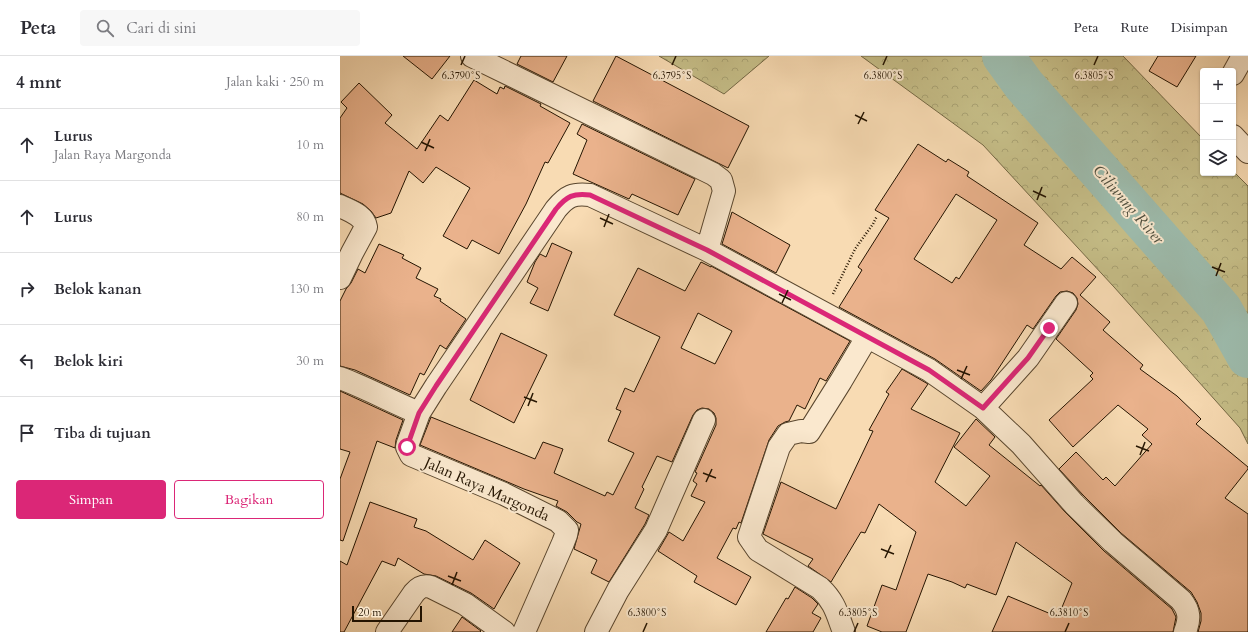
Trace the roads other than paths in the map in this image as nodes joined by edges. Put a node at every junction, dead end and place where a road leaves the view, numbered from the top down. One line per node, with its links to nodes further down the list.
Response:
1 (472, 56): 7 (street)
2 (1243, 56): 3 (street)
3 (1236, 69)
4 (1236, 139): 5 (street)
5 (1248, 152)
6 (340, 206): 8 (street)
7 (707, 250): 10 (street); 13 (street)
8 (340, 278)
9 (1066, 303): 12 (street)
10 (867, 337): 12 (street); 19 (street)
11 (340, 378): 13 (street)
12 (983, 408): 20 (street)
13 (419, 413): 17 (street, Jalan Raya Margonda)
14 (704, 420): 18 (street)
15 (387, 632): 16 (street)
16 (504, 632)
17 (524, 632)
18 (596, 632)
19 (844, 632)
20 (1185, 632)

